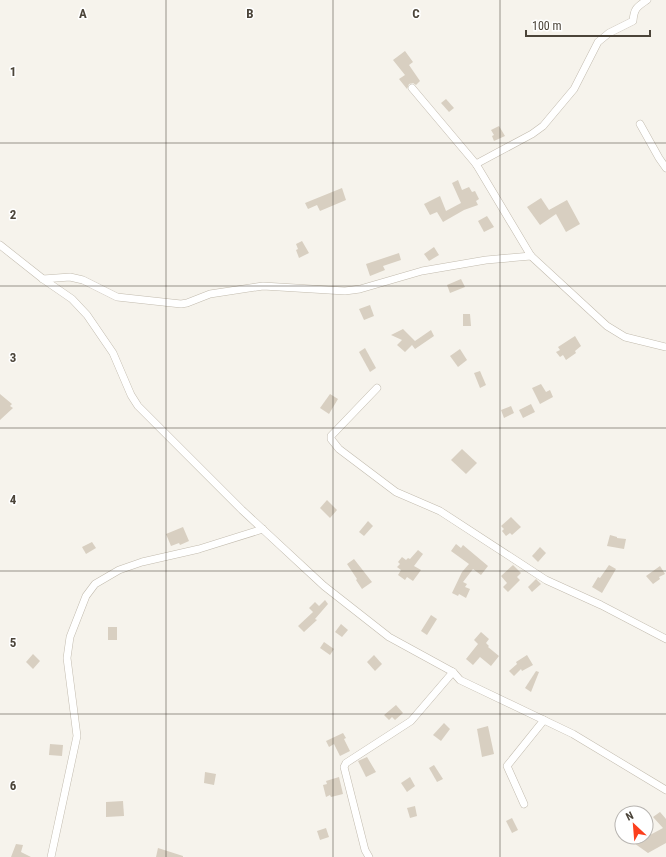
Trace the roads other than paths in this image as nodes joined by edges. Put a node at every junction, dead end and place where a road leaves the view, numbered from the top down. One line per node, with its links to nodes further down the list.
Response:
1 (647, 0): 4 (street)
2 (412, 88): 4 (street)
3 (640, 124): 5 (street)
4 (476, 164): 7 (street)
5 (666, 168)
6 (0, 245): 8 (street)
7 (531, 256): 8 (street); 9 (street)
8 (43, 279): 11 (street)
9 (666, 347)
10 (377, 388): 12 (street)
11 (263, 529): 13 (street); 17 (street)
12 (666, 639)
13 (453, 672): 14 (street); 18 (street)
14 (544, 720): 15 (street); 16 (street)
15 (666, 790)
16 (524, 804)
17 (51, 857)
18 (369, 857)

